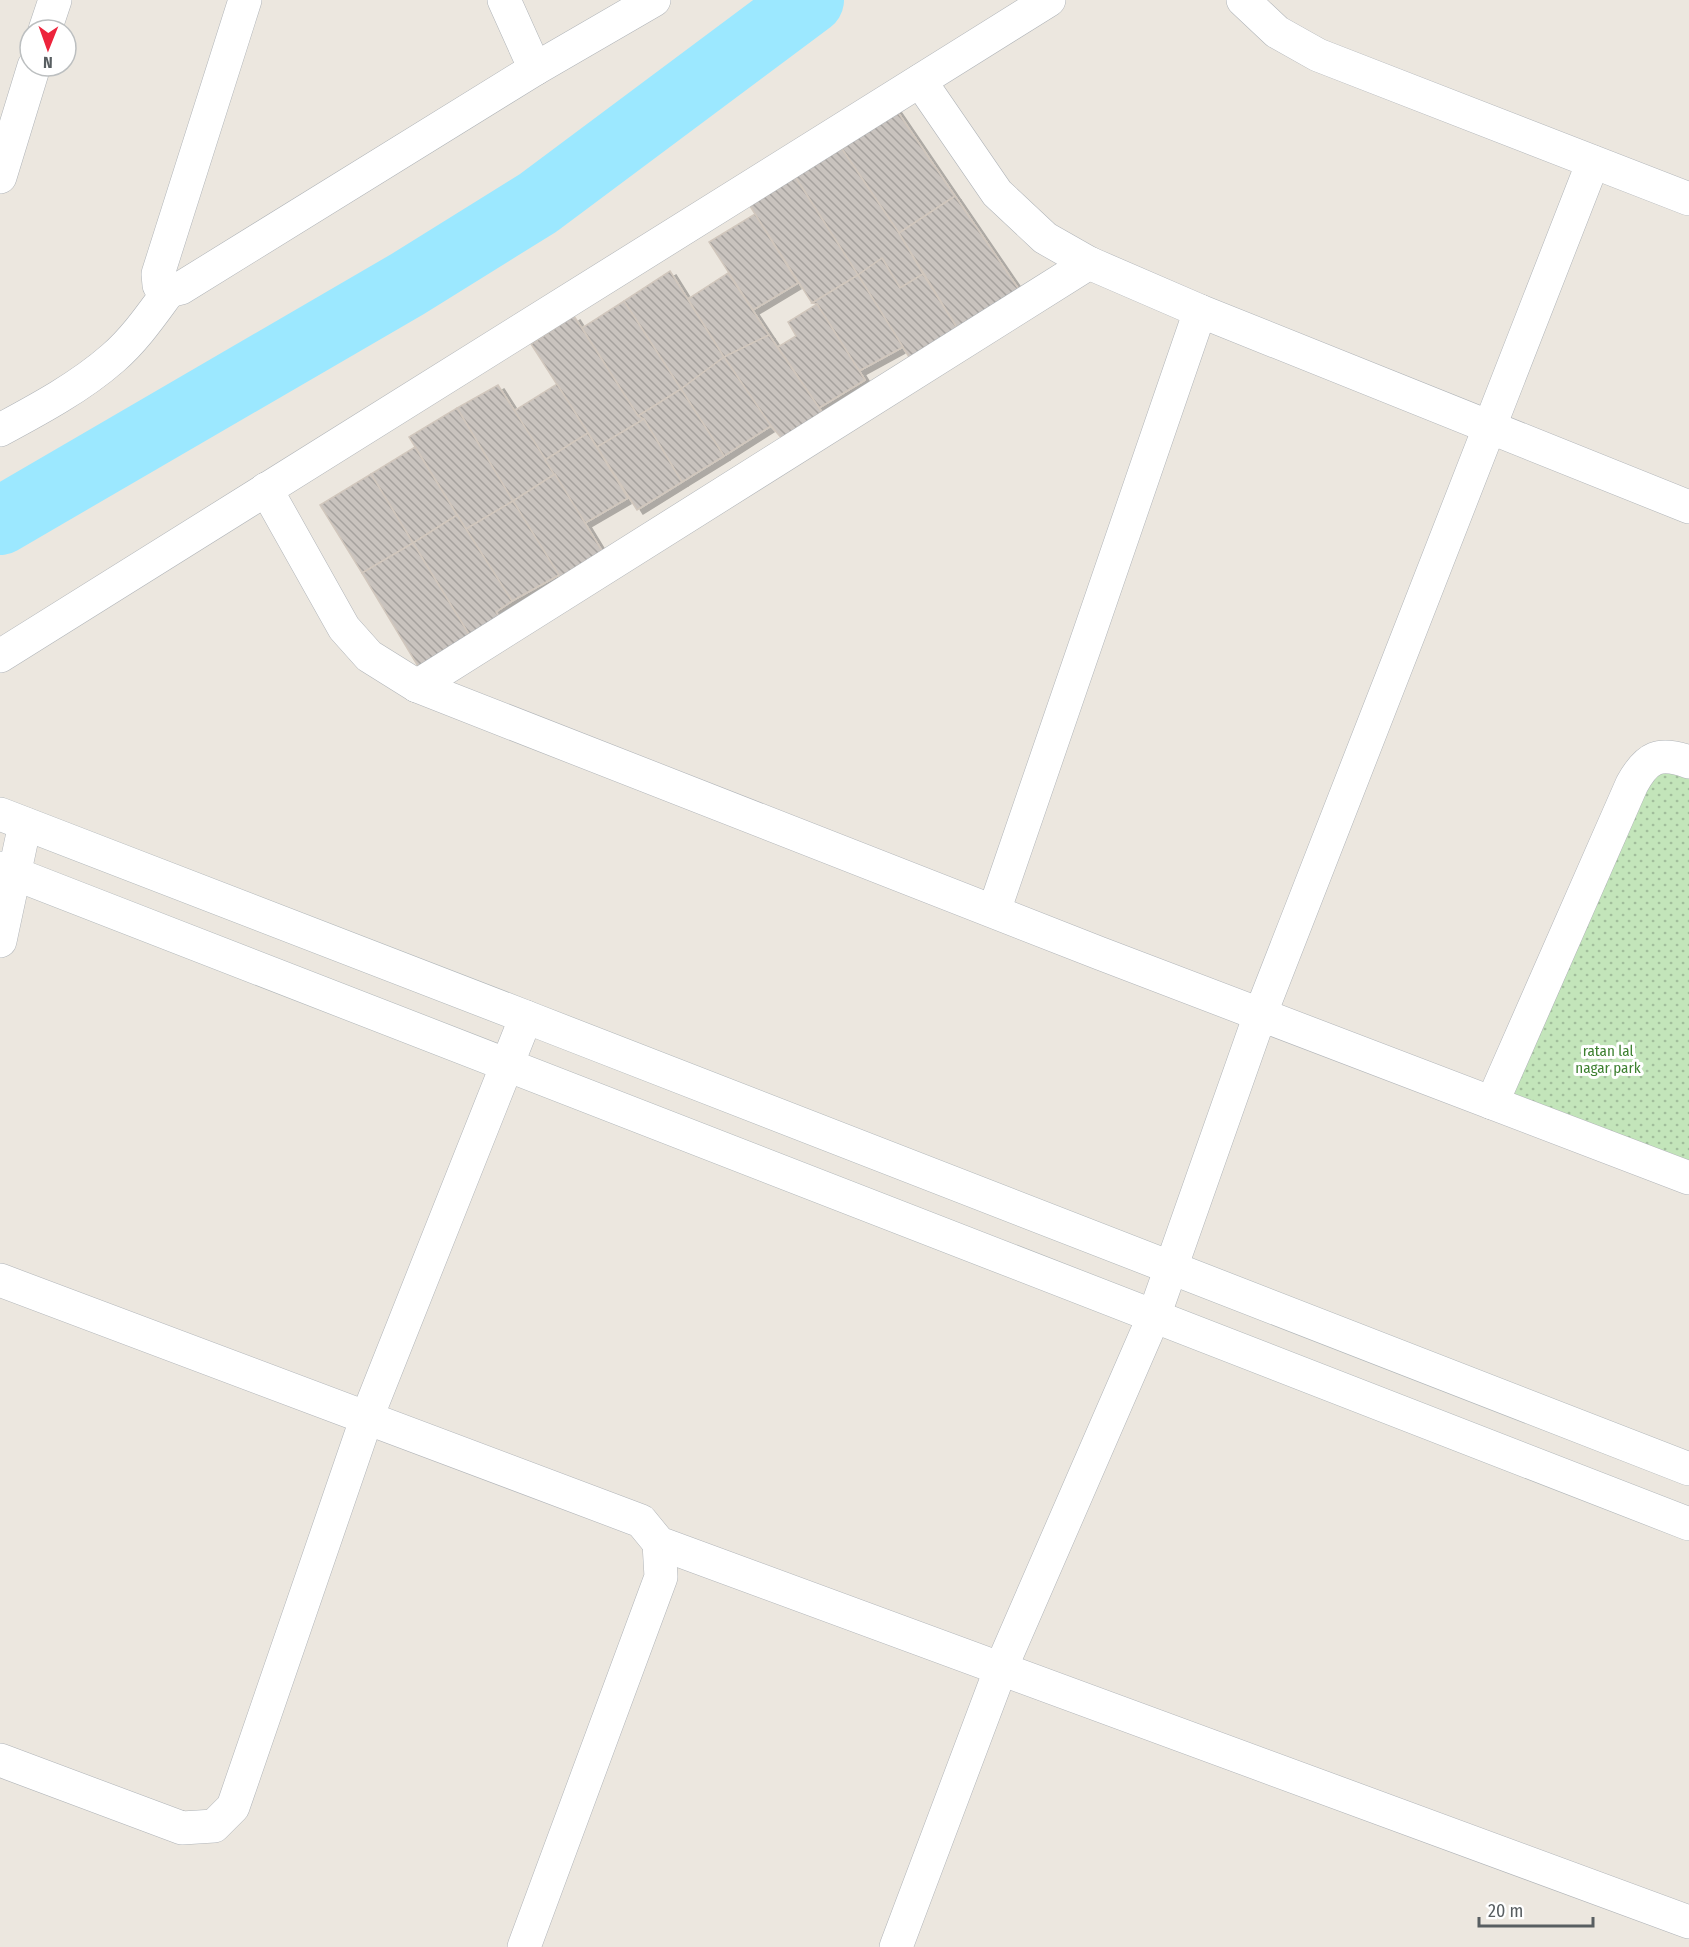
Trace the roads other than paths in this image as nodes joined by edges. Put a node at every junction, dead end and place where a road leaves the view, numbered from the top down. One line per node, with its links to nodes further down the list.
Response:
1 (55, 0): 7 (street)
2 (244, 0): 15 (street)
3 (504, 0): 8 (street)
4 (654, 0): 8 (street)
5 (1049, 0): 10 (street)
6 (1243, 0): 11 (street)
7 (49, 18)
8 (534, 69): 15 (street)
9 (30, 78): 12 (street)
10 (921, 81): 14 (street); 19 (street)
11 (1593, 162): 13 (street); 17 (street)
12 (0, 177)
13 (1689, 199)
14 (1089, 263): 16 (street); 22 (street)
15 (169, 291): 18 (street)
16 (1200, 311): 17 (street); 26 (street)
17 (1489, 428): 20 (street); 28 (street)
18 (0, 430)
19 (266, 489): 21 (street); 22 (street)
20 (1689, 507)
21 (0, 656)
22 (417, 686): 26 (street)
23 (1689, 762): 31 (street)
24 (13, 819): 25 (street); 29 (street)
25 (7, 871): 27 (street); 30 (street)
26 (994, 911): 28 (street)
27 (0, 941)
28 (1260, 1015): 31 (street); 33 (street)
29 (526, 1017): 30 (street); 33 (street)
30 (507, 1065): 35 (street); 36 (street)
31 (1492, 1103): 32 (street)
32 (1689, 1178)
33 (1170, 1268): 35 (street); 37 (street)
34 (0, 1280): 36 (street)
35 (1154, 1316): 38 (street); 40 (street)
36 (367, 1417): 39 (street); 41 (street)
37 (1689, 1469)
38 (1689, 1524)
39 (659, 1544): 40 (street); 43 (street)
40 (1001, 1668): 42 (street); 44 (street)
41 (0, 1760)
42 (1689, 1922)
43 (524, 1947)
44 (896, 1947)

